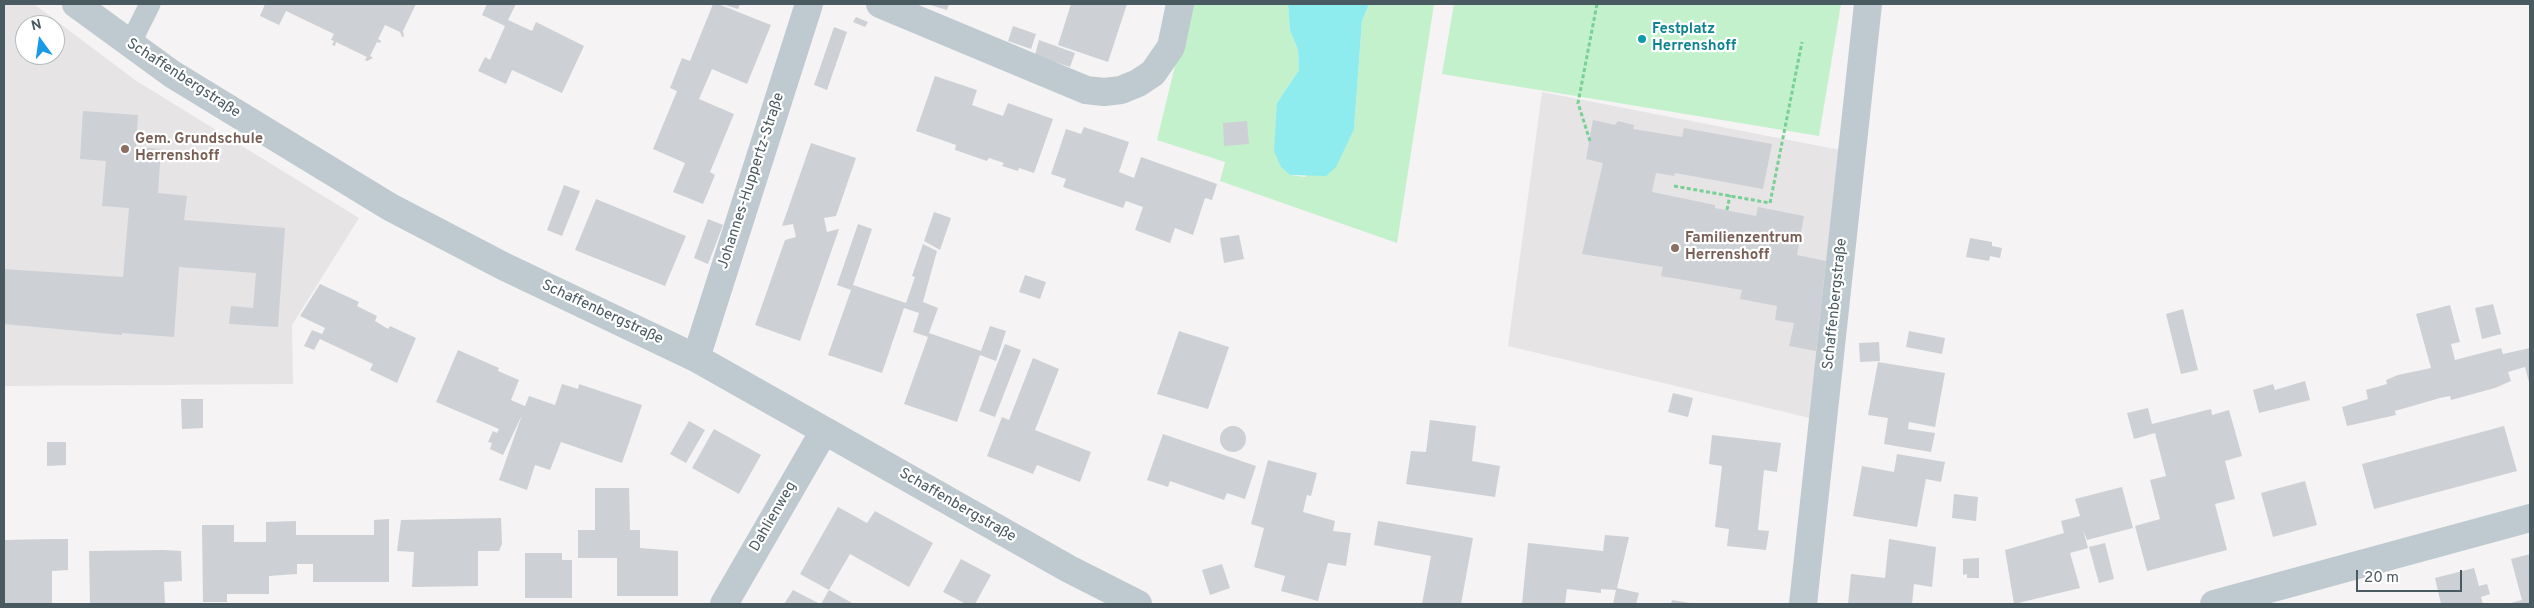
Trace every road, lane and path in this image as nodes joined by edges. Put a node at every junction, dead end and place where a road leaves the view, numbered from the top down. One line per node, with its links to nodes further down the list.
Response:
1 (76, 4): 9 (street, Schaffenbergstraße)
2 (150, 4): 9 (lane)
3 (809, 4): 14 (street, Johannes-Huppertz-Straße)
4 (880, 4): 5 (street)
5 (1180, 4)
6 (1597, 4): 10 (path)
7 (1868, 4): 19 (street, Schaffenbergstraße)
8 (1802, 42): 12 (path)
9 (130, 44): 14 (street, Schaffenbergstraße)
10 (1590, 141)
11 (1674, 186): 12 (path)
12 (1730, 196): 13 (path)
13 (1727, 210)
14 (696, 358): 15 (street, Schaffenbergstraße)
15 (824, 430): 17 (street, Dahlienweg); 18 (street, Schaffenbergstraße)
16 (2530, 518): 20 (street)
17 (724, 604)
18 (1138, 604)
19 (1803, 604)
20 (2214, 604)

